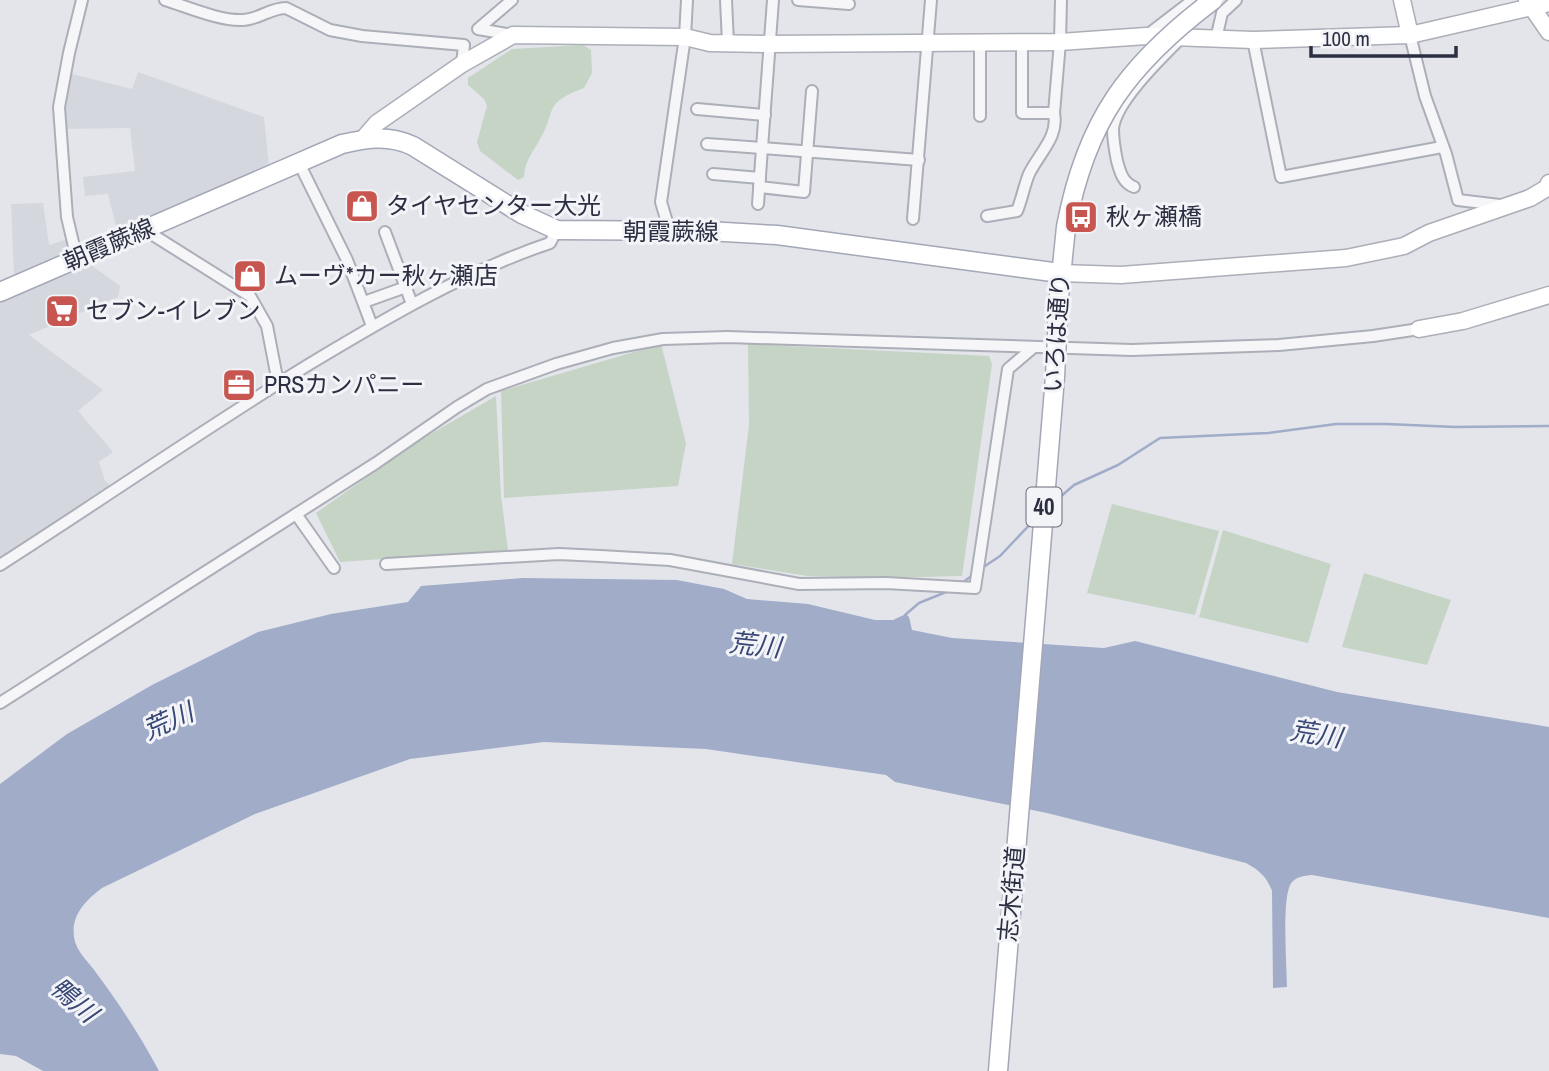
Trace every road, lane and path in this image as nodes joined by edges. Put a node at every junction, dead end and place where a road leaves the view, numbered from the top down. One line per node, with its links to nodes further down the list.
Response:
1 (82, 0): 57 (street)
2 (165, 0): 31 (street)
3 (512, 0): 16 (street)
4 (687, 0): 21 (street)
5 (726, 0): 27 (street)
6 (773, 0): 29 (street)
7 (798, 0): 14 (street)
8 (931, 0): 30 (street)
9 (1061, 0): 26 (street)
10 (1193, 0): 20 (street)
11 (1213, 0): 58 (main road, いろは通り / 40, bridge)
12 (1236, 0): 23 (street)
13 (1402, 0): 19 (street)
14 (849, 4)
15 (1537, 4): 17 (street); 19 (street)
16 (478, 29): 18 (street); 31 (street)
17 (1549, 32)
18 (513, 35): 21 (street); 32 (street)
19 (1410, 35): 24 (street); 40 (street)
20 (1146, 36): 22 (street); 26 (street)
21 (685, 37): 27 (street); 56 (street)
22 (1181, 38): 23 (street); 48 (street)
23 (1216, 39): 24 (street)
24 (1253, 40): 40 (street)
25 (1022, 42): 26 (street); 28 (street); 35 (street)
26 (1060, 42): 35 (street)
27 (728, 43): 29 (street)
28 (980, 43): 30 (street); 37 (street)
29 (770, 44): 30 (street); 36 (street)
30 (928, 44): 43 (street)
31 (464, 45): 32 (street)
32 (462, 64): 38 (street)
33 (812, 91): 42 (street)
34 (697, 109): 36 (street)
35 (1054, 113): 51 (street)
36 (765, 116): 41 (street)
37 (980, 116)
38 (364, 138): 44 (main road, 朝霞蕨線); 54 (main road, 朝霞蕨線)
39 (707, 144): 41 (street)
40 (1442, 147): 50 (street)
41 (762, 148): 42 (street); 46 (street)
42 (808, 152): 43 (street); 46 (street)
43 (919, 160): 52 (street)
44 (299, 163): 53 (main road, 朝霞蕨線); 62 (street)
45 (713, 174): 46 (street)
46 (760, 182): 49 (street)
47 (1549, 183): 50 (street)
48 (1134, 187)
49 (758, 204)
50 (1506, 206): 58 (street)
51 (987, 216)
52 (914, 219)
53 (145, 230): 57 (main road, 朝霞蕨線); 67 (street)
54 (557, 230): 56 (main road, 朝霞蕨線); 63 (street)
55 (385, 232): 59 (street)
56 (666, 232): 58 (main road, 朝霞蕨線)
57 (77, 260): 60 (main road, 朝霞蕨線)
58 (1060, 273): 73 (main road, いろは通り / 40, bridge)
59 (406, 287): 62 (street); 63 (street)
60 (0, 292)
61 (1549, 295): 65 (street)
62 (365, 302): 64 (street)
63 (412, 304): 64 (street)
64 (372, 326): 67 (street)
65 (1419, 329): 66 (street)
66 (1034, 347): 68 (street); 69 (street)
67 (278, 383): 70 (street)
68 (296, 514): 71 (street); 72 (street)
69 (386, 564)
70 (0, 565)
71 (334, 568)
72 (0, 703)
73 (1027, 718): 74 (main road, 志木街道 / 40)
74 (998, 1071)

